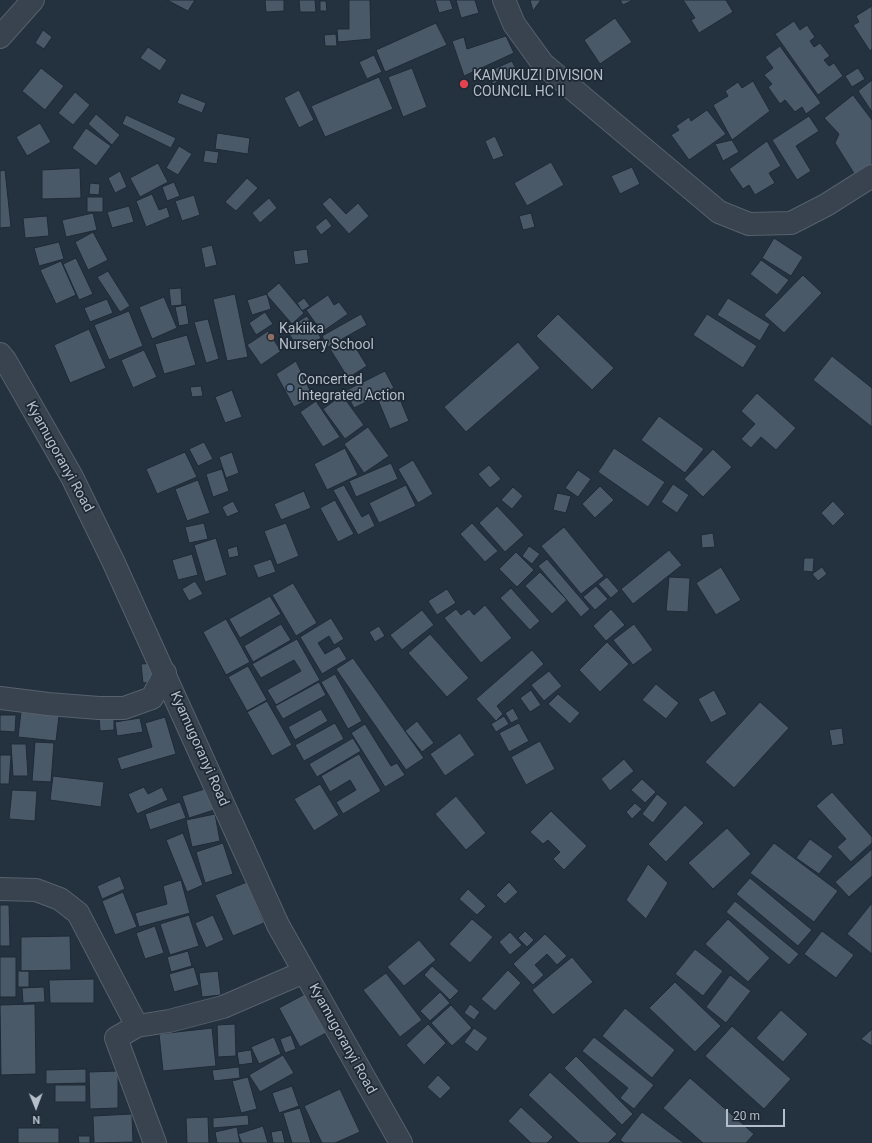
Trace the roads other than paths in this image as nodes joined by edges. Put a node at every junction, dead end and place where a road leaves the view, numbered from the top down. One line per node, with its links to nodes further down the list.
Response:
1 (33, 0): 3 (street)
2 (504, 0): 4 (street)
3 (0, 37)
4 (872, 176)
5 (0, 354): 6 (street, Kyamugoranyi Road)
6 (165, 673): 7 (street); 9 (street, Kyamugoranyi Road)
7 (0, 698)
8 (0, 889): 10 (street)
9 (304, 972): 10 (street); 12 (street, Kyamugoranyi Road)
10 (137, 1026): 11 (street)
11 (155, 1143)
12 (401, 1143)

